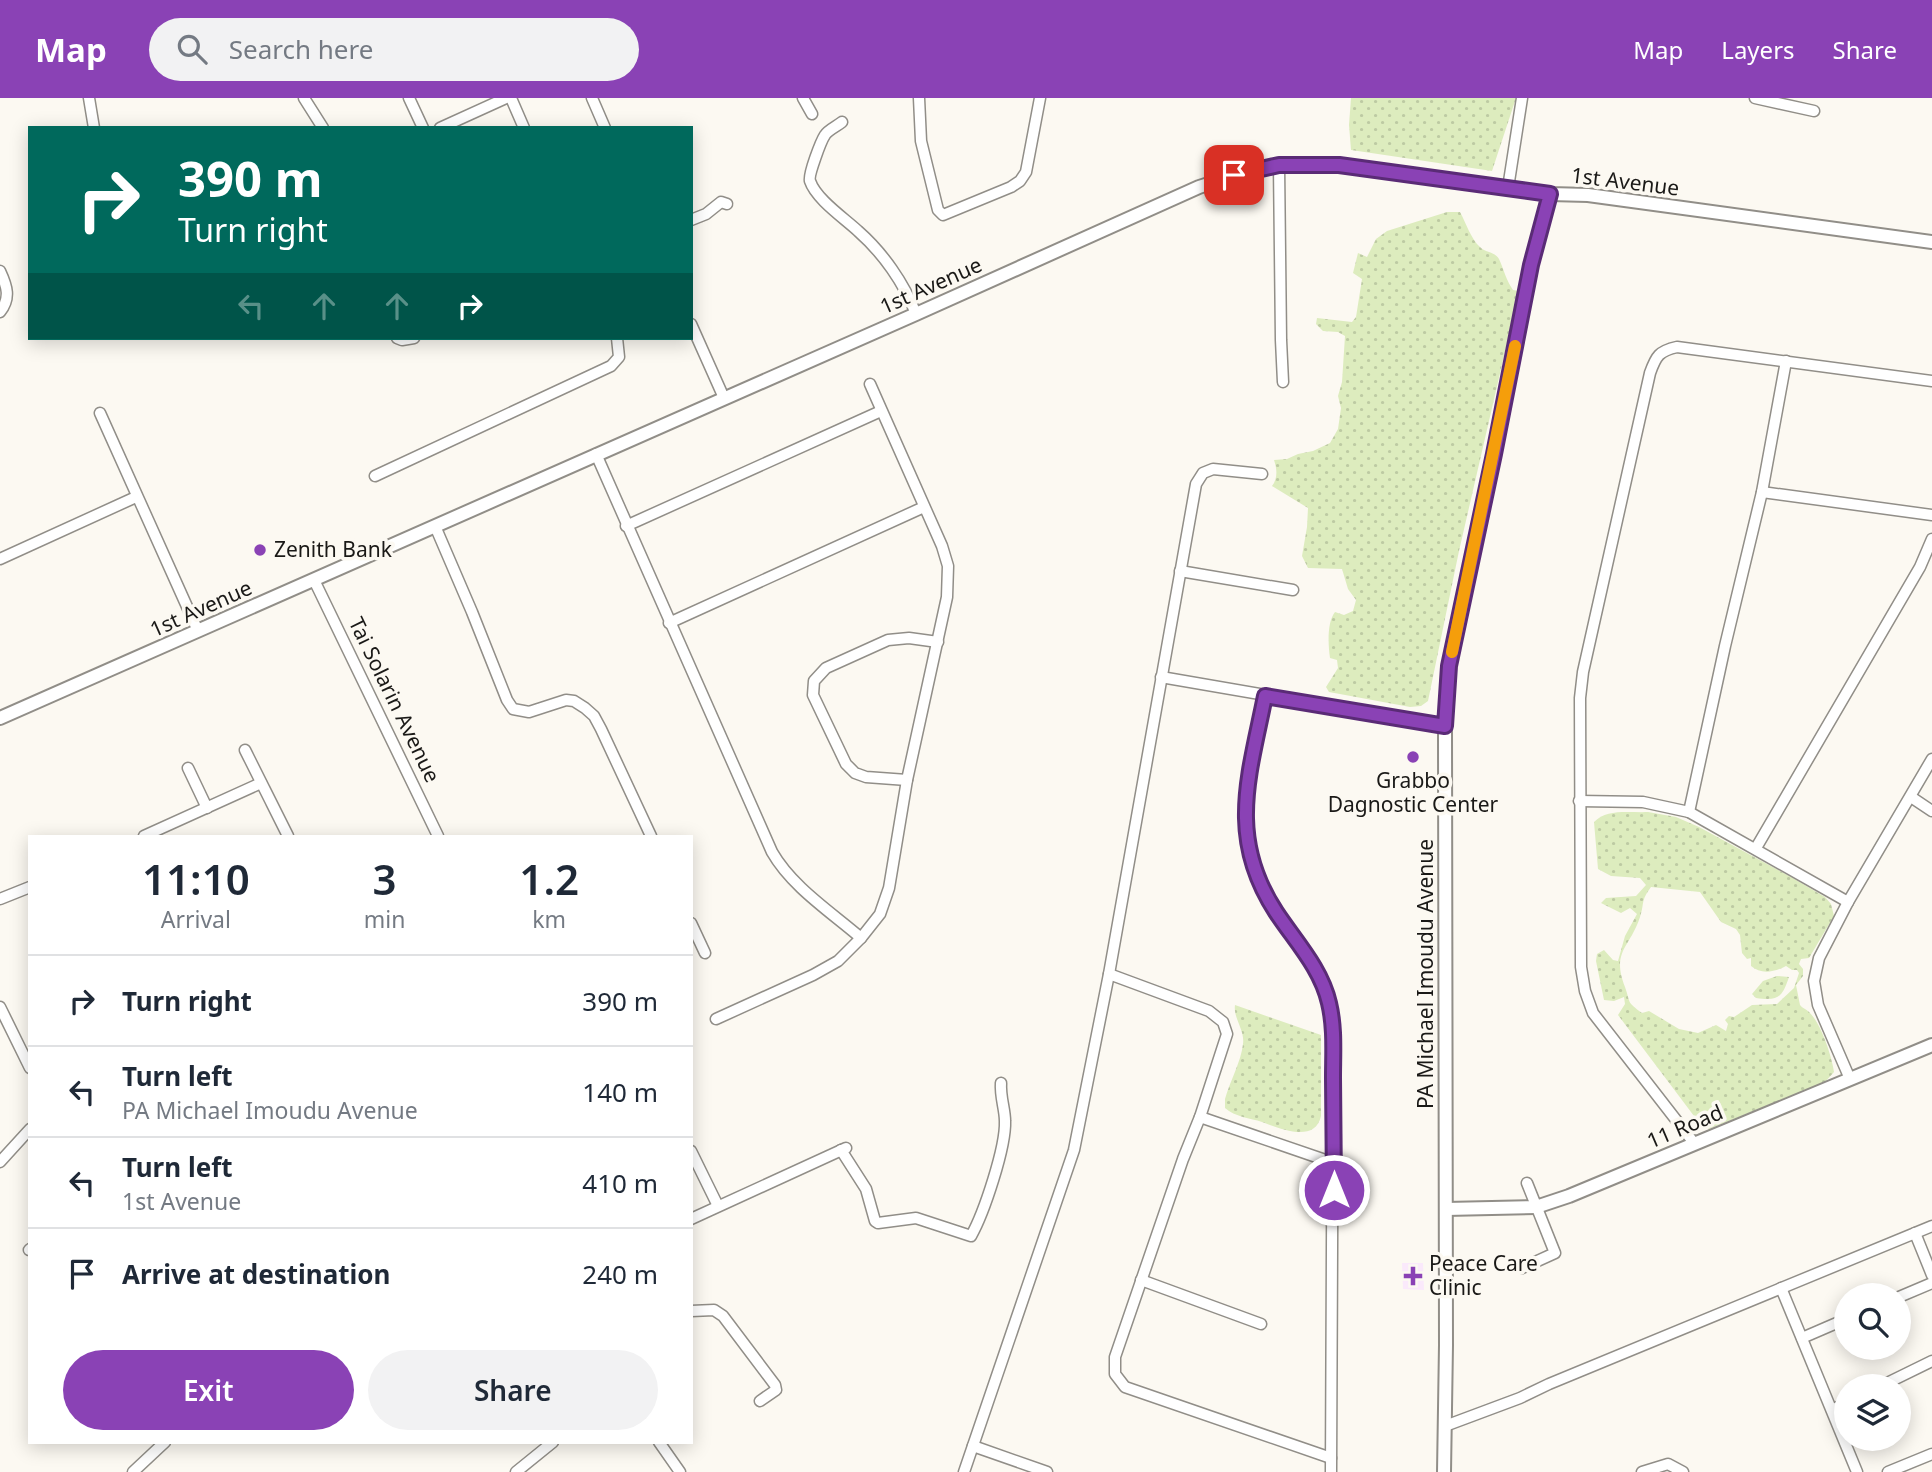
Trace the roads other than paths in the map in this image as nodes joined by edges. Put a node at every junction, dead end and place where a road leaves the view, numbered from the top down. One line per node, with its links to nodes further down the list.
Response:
1 (89, 98): 14 (street)
2 (304, 98): 15 (street)
3 (409, 98): 16 (street)
4 (508, 98): 17 (street); 18 (street)
5 (592, 98): 19 (street)
6 (803, 98): 12 (street)
7 (919, 98): 8 (street)
8 (1040, 98)
9 (1522, 98): 21 (street)
10 (1755, 98): 11 (street)
11 (1814, 111)
12 (812, 114)
13 (842, 122): 28 (street)
14 (94, 126)
15 (322, 126)
16 (422, 126)
17 (445, 126)
18 (523, 126)
19 (604, 126)
20 (1279, 165): 21 (street, 1st Avenue); 28 (street, 1st Avenue); 33 (street)
21 (1508, 188): 22 (street, 1st Avenue)
22 (1550, 194): 25 (street, 1st Avenue); 58 (street, PA Michael Imoudu Avenue)
23 (727, 204): 24 (street)
24 (693, 219)
25 (1932, 242)
26 (0, 271): 27 (street)
27 (0, 312)
28 (916, 314): 35 (street, 1st Avenue)
29 (693, 328): 35 (street)
30 (617, 340): 40 (street)
31 (1786, 361): 32 (street); 41 (street); 65 (street)
32 (1932, 381)
33 (1283, 382)
34 (870, 384): 36 (street)
35 (724, 398): 38 (street, 1st Avenue)
36 (881, 411): 43 (street); 46 (street)
37 (100, 413): 42 (street)
38 (596, 454): 45 (street, 1st Avenue); 46 (street)
39 (1262, 474): 49 (street)
40 (375, 476)
41 (1762, 492): 44 (street); 68 (street)
42 (136, 497): 48 (street); 53 (street)
43 (924, 507): 52 (street); 54 (street)
44 (1932, 515)
45 (435, 526): 50 (street, 1st Avenue); 72 (street)
46 (626, 526): 52 (street)
47 (1932, 540): 73 (street)
48 (0, 559)
49 (1180, 570): 51 (street); 55 (street)
50 (314, 580): 53 (street, 1st Avenue); 71 (street, Tai Solarin Avenue)
51 (1293, 590)
52 (669, 623): 78 (street)
53 (198, 631): 57 (street, 1st Avenue)
54 (938, 642): 62 (street); 62 (street)
55 (1161, 677): 56 (street); 80 (street)
56 (1265, 696): 58 (street); 92 (street)
57 (0, 718)
58 (1445, 726): 96 (street, PA Michael Imoudu Avenue)
59 (244, 750): 63 (street)
60 (1932, 760): 64 (street)
61 (188, 768): 66 (street)
62 (907, 780): 78 (street)
63 (261, 783): 66 (street); 70 (street)
64 (1911, 797): 67 (street); 76 (street)
65 (1579, 801): 68 (street); 89 (street)
66 (207, 808): 69 (street)
67 (1932, 811)
68 (1689, 812): 73 (street)
69 (146, 835)
70 (287, 835)
71 (438, 835)
72 (651, 835)
73 (1756, 848): 76 (street)
74 (28, 888): 75 (street)
75 (0, 899)
76 (1848, 902): 85 (street)
77 (693, 927): 79 (street)
78 (861, 938): 82 (street)
79 (705, 953)
80 (1109, 974): 87 (street); 118 (street)
81 (0, 1007): 84 (street)
82 (716, 1018)
83 (1932, 1045): 85 (street, 11 Road)
84 (28, 1064)
85 (1850, 1079): 89 (street, 11 Road)
86 (1000, 1083): 94 (street)
87 (1200, 1117): 92 (street); 102 (street)
88 (28, 1131): 91 (street)
89 (1694, 1143): 95 (street, 11 Road)
90 (693, 1155): 94 (street)
91 (0, 1162)
92 (1334, 1163): 120 (street)
93 (1527, 1184): 95 (street)
94 (718, 1206): 97 (street)
95 (1536, 1207): 96 (street, 11 Road); 100 (street)
96 (1446, 1209): 114 (street, PA Michael Imoudu Avenue)
97 (693, 1218)
98 (1932, 1226): 99 (street)
99 (1915, 1233): 101 (street); 104 (street)
100 (1522, 1268)
101 (1932, 1275)
102 (1142, 1280): 107 (street); 120 (street)
103 (1932, 1283): 105 (street)
104 (1781, 1288): 109 (street); 114 (street)
105 (1911, 1292)
106 (693, 1311): 112 (street)
107 (1261, 1324)
108 (1834, 1324): 109 (street)
109 (1802, 1338): 113 (street)
110 (1932, 1361): 111 (street)
111 (1905, 1374)
112 (760, 1401)
113 (1832, 1410): 130 (street)
114 (1446, 1426): 127 (street, PA Michael Imoudu Avenue)
115 (163, 1444): 121 (street)
116 (550, 1444): 122 (street)
117 (660, 1444): 123 (street)
118 (973, 1446): 124 (street); 125 (street)
119 (1932, 1454): 131 (street)
120 (1331, 1458): 126 (street)
121 (133, 1472)
122 (516, 1472)
123 (680, 1472)
124 (964, 1472)
125 (1047, 1472)
126 (1331, 1472)
127 (1444, 1472)
128 (1642, 1472): 129 (street)
129 (1683, 1472)
130 (1857, 1472)
131 (1888, 1472)

